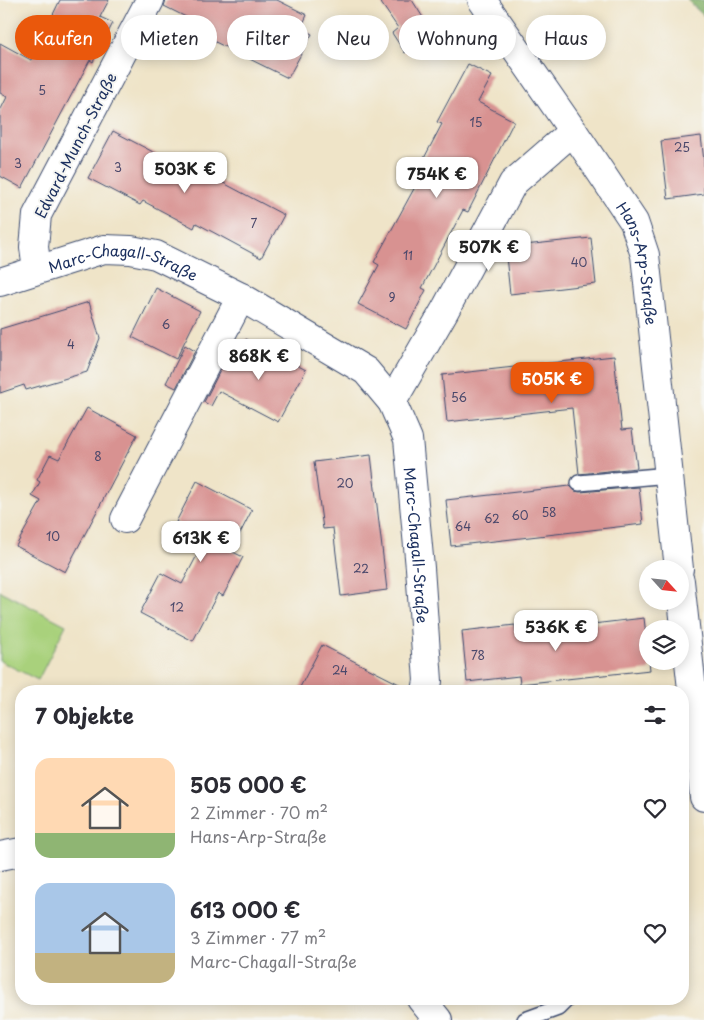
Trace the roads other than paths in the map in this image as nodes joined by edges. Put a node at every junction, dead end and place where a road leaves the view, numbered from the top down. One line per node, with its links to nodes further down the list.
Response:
1 (150, 0): 4 (street, Edvard-Munch-Straße)
2 (482, 0): 3 (street, Hans-Arp-Straße)
3 (574, 131): 7 (street); 8 (street, Hans-Arp-Straße)
4 (37, 269): 5 (street, Marc-Chagall-Straße); 6 (street, Marc-Chagall-Straße)
5 (0, 282)
6 (241, 298): 7 (street, Marc-Chagall-Straße); 10 (street)
7 (392, 402): 13 (street, Marc-Chagall-Straße)
8 (669, 475): 9 (lane); 11 (street, Hans-Arp-Straße)
9 (579, 483)
10 (125, 519)
11 (678, 560)
12 (683, 610): 14 (street)
13 (427, 685)
14 (704, 797)
15 (15, 853): 16 (street)
16 (0, 856)
17 (426, 1005): 19 (street)
18 (561, 1005): 20 (lane)
19 (438, 1020)
20 (525, 1020)

